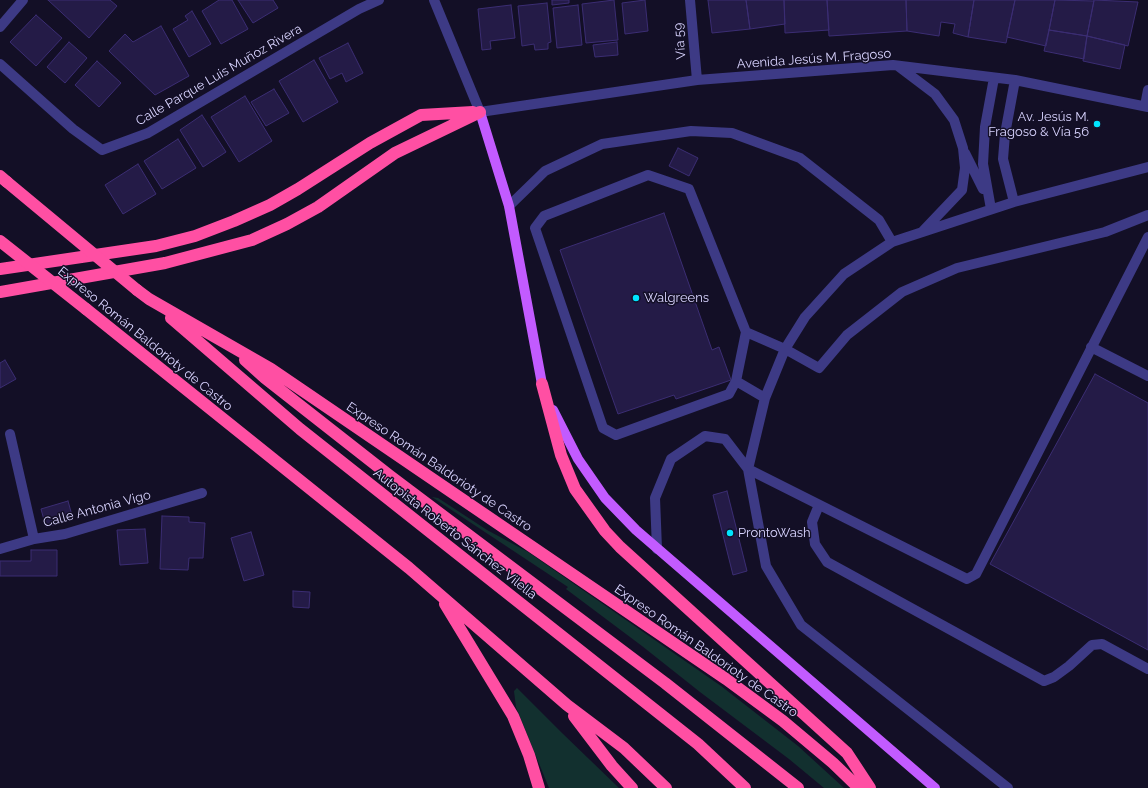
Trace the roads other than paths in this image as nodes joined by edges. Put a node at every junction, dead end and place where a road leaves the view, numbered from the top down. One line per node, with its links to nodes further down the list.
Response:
1 (23, 0): 5 (street)
2 (379, 0): 6 (street, Calle Parque Luis Muñoz Rivera)
3 (434, 0): 13 (street)
4 (690, 0): 9 (street, Vía 59)
5 (0, 27)
6 (0, 64)
7 (898, 66): 8 (street, Avenida Jesús M. Fragoso); 9 (street, Avenida Jesús M. Fragoso); 15 (street)
8 (994, 78): 10 (street, Avenida Jesús M. Fragoso); 14 (street)
9 (697, 80): 13 (street, Avenida Jesús M. Fragoso)
10 (1015, 80): 12 (street, Avenida Jesús M. Fragoso); 20 (street)
11 (1148, 90): 12 (street)
12 (1146, 107)
13 (480, 112): 21 (main road); 28 (highway); 29 (highway)
14 (984, 141): 17 (street); 22 (street)
15 (963, 148): 17 (street); 19 (street)
16 (1148, 167): 20 (street)
17 (975, 170): 19 (street); 22 (street)
18 (3, 179): 30 (highway, Expreso Román Baldorioty de Castro, bridge)
19 (962, 190): 24 (street)
20 (1014, 202): 22 (street)
21 (509, 206): 27 (street); 37 (main road)
22 (991, 209): 24 (street)
23 (1148, 215): 34 (street)
24 (922, 232): 27 (street)
25 (1148, 237): 33 (street)
26 (0, 241): 46 (highway, Expreso Román Baldorioty de Castro, bridge)
27 (892, 242): 34 (street)
28 (0, 269)
29 (0, 292)
30 (149, 299): 32 (highway, Expreso Román Baldorioty de Castro); 52 (highway, Autopista Roberto Sánchez Vilella)
31 (746, 332): 34 (street); 36 (street); 36 (street)
32 (229, 346): 53 (highway); 54 (highway, Expreso Román Baldorioty de Castro)
33 (1092, 347): 35 (street); 42 (street)
34 (785, 349): 38 (street)
35 (1148, 376)
36 (736, 380): 38 (street)
37 (542, 384): 45 (main road); 55 (highway)
38 (765, 398): 40 (street)
39 (10, 434): 43 (street)
40 (748, 469): 42 (street); 45 (street); 57 (street)
41 (202, 493): 43 (street, Calle Antonia Vigo)
42 (819, 505): 47 (street)
43 (34, 539): 44 (street, Calle Antonia Vigo)
44 (0, 549)
45 (657, 549): 56 (main road)
46 (440, 594): 48 (highway, Expreso Román Baldorioty de Castro); 49 (highway)
47 (1148, 669)
48 (567, 705): 50 (highway); 51 (highway)
49 (539, 788)
50 (632, 788)
51 (666, 788)
52 (745, 788)
53 (798, 788)
54 (859, 788)
55 (870, 788)
56 (935, 788)
57 (1008, 788)

